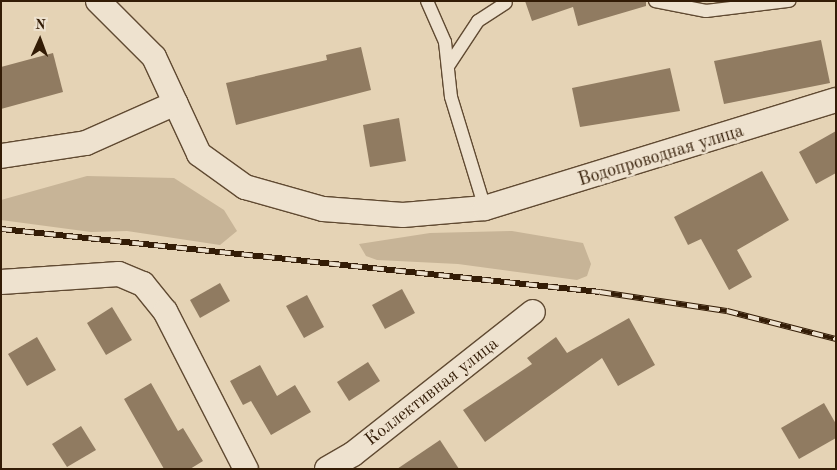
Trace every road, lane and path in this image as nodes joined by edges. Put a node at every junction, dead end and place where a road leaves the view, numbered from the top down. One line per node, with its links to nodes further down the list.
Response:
1 (98, 1): 8 (street, Водопроводная улица)
2 (427, 1): 6 (lane)
3 (655, 1): 4 (lane)
4 (789, 1)
5 (506, 3): 6 (lane)
6 (449, 65): 10 (lane)
7 (836, 100): 10 (street, Водопроводная улица)
8 (176, 103): 9 (street); 10 (street, Водопроводная улица)
9 (1, 156)
10 (486, 208)
11 (1, 282): 13 (street)
12 (533, 312): 14 (street, Коллективная улица)
13 (246, 469)
14 (327, 469)

